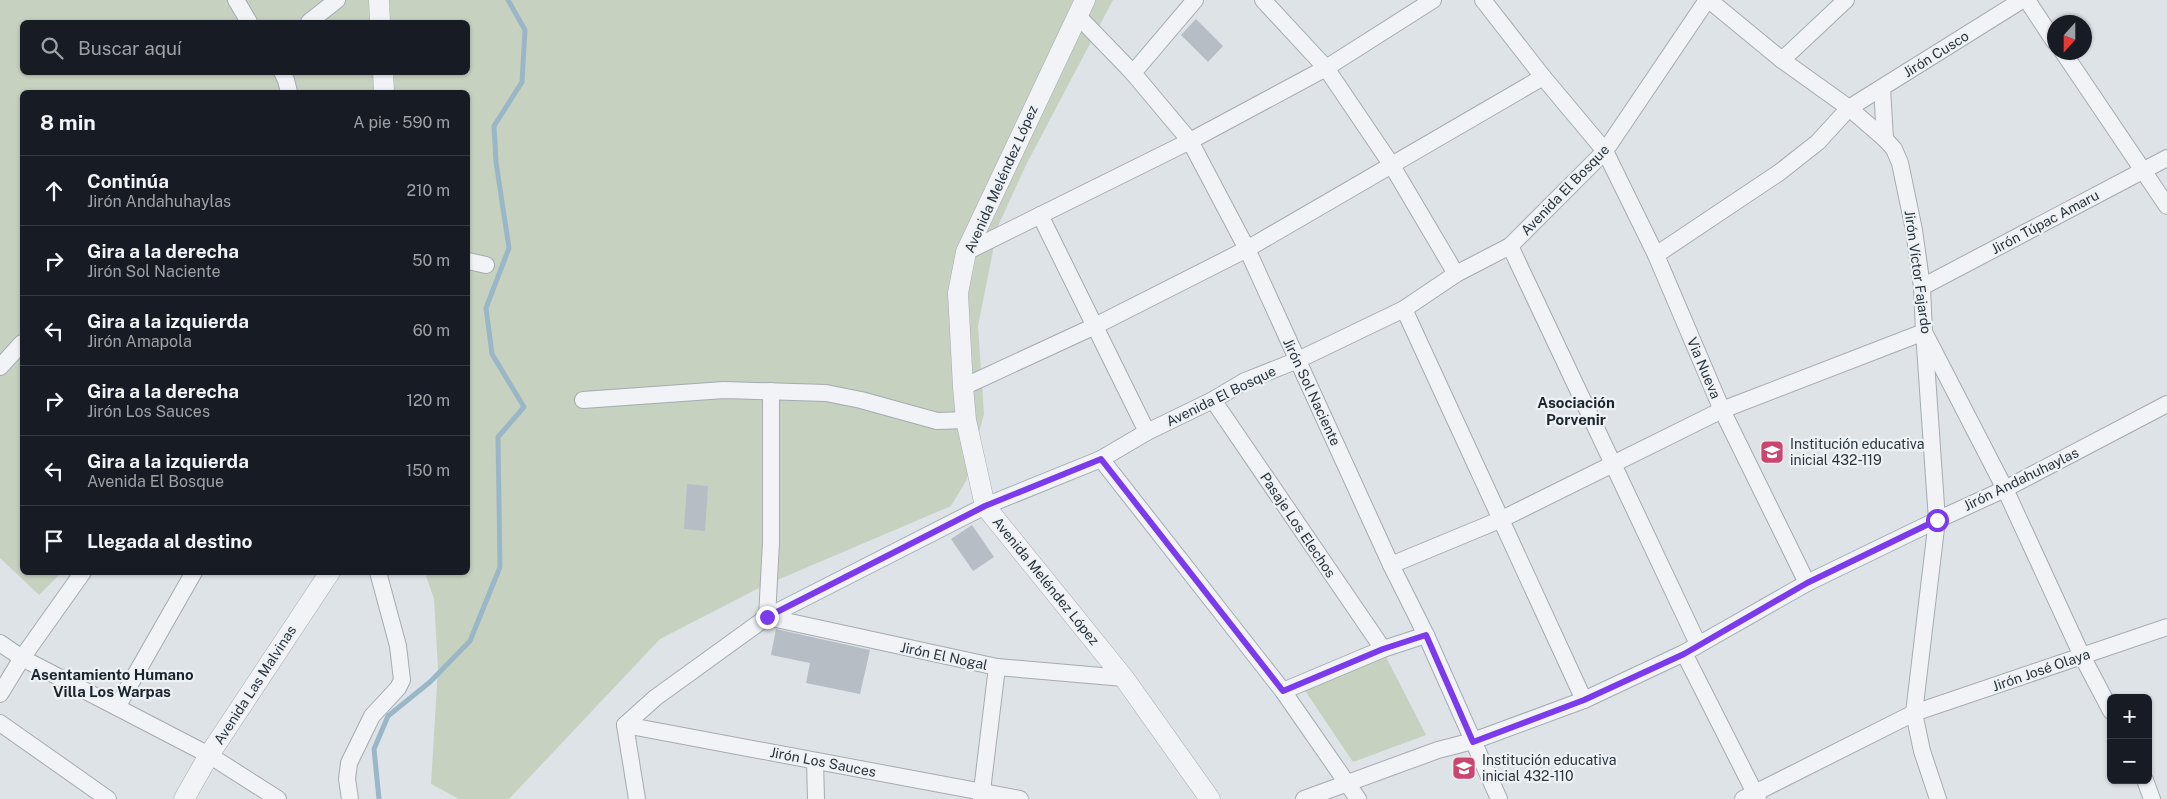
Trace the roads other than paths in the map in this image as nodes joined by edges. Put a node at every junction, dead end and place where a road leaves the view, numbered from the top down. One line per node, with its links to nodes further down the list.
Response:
1 (236, 0): 13 (street)
2 (337, 0): 14 (street)
3 (379, 0): 15 (street)
4 (1195, 0): 20 (street)
5 (1263, 0): 19 (street)
6 (1433, 0): 19 (street)
7 (1483, 0): 23 (street, Via Nueva)
8 (1708, 0): 17 (street, Jirón Víctor Fajardo); 30 (street, Avenida El Bosque)
9 (1846, 0): 17 (street)
10 (2022, 0): 24 (street, Jirón Cusco)
11 (2027, 0): 16 (street)
12 (1081, 8): 20 (street, Jirón Sol Naciente); 38 (street, Avenida Meléndez López)
13 (248, 20)
14 (312, 20)
15 (380, 20)
16 (2047, 30)
17 (1782, 60): 27 (street, Jirón Víctor Fajardo)
18 (2068, 60): 33 (street)
19 (1326, 68): 29 (street); 32 (street)
20 (1133, 73): 29 (street, Jirón Sol Naciente)
21 (284, 75): 25 (street)
22 (383, 75): 26 (street)
23 (1543, 77): 30 (street, Via Nueva); 32 (street)
24 (1882, 88): 27 (street, Jirón Cusco); 28 (street)
25 (288, 90)
26 (384, 90)
27 (1849, 108): 28 (street, Jirón Víctor Fajardo); 39 (street, Jirón Cusco)
28 (1886, 139): 43 (street, Jirón Víctor Fajardo)
29 (1190, 141): 35 (street); 37 (street, Jirón Sol Naciente)
30 (1605, 151): 36 (street, Avenida El Bosque); 39 (street, Via Nueva)
31 (2167, 158): 33 (street, Jirón Túpac Amaru)
32 (1391, 164): 37 (street); 42 (street)
33 (2143, 171): 34 (street); 43 (street, Jirón Túpac Amaru)
34 (2167, 206)
35 (1040, 215): 38 (street); 45 (street)
36 (1510, 246): 42 (street, Avenida El Bosque); 59 (street)
37 (1247, 249): 45 (street); 48 (street, Jirón Sol Naciente)
38 (966, 252): 50 (street, Avenida Meléndez López)
39 (1656, 255): 55 (street, Via Nueva)
40 (470, 261): 41 (street)
41 (486, 265)
42 (1456, 274): 44 (street, Avenida El Bosque)
43 (1922, 287): 46 (street, Jirón Víctor Fajardo)
44 (1404, 309): 48 (street, Avenida El Bosque); 62 (street)
45 (1095, 326): 50 (street); 57 (street)
46 (1924, 332): 55 (street); 60 (street, Jirón Víctor Fajardo); 63 (street)
47 (20, 345): 49 (street)
48 (1298, 360): 53 (street, Avenida El Bosque); 64 (street, Jirón Sol Naciente)
49 (0, 367)
50 (963, 387): 56 (street, Avenida Meléndez López)
51 (771, 391): 52 (street); 56 (street); 70 (street)
52 (583, 400)
53 (1213, 400): 57 (street, Avenida El Bosque); 75 (street, Pasaje Los Elechos)
54 (2167, 404): 60 (street, Jirón Andahuhaylas)
55 (1722, 410): 59 (street); 69 (street, Via Nueva)
56 (966, 420): 61 (street, Avenida Meléndez López)
57 (1147, 432): 58 (street, Avenida El Bosque)
58 (1101, 459): 61 (street, Avenida El Bosque); 81 (street)
59 (1614, 465): 62 (street); 74 (street)
60 (2005, 489): 63 (street, Jirón Andahuhaylas); 77 (street, Jirón Víctor Fajardo)
61 (985, 506): 70 (street, Avenida El Bosque); 80 (street, Avenida Meléndez López)
62 (1502, 519): 64 (street); 83 (street)
63 (1937, 520): 69 (street, Jirón Andahuhaylas); 86 (street)
64 (1391, 565): 72 (street, Jirón Sol Naciente)
65 (81, 575): 78 (street)
66 (192, 575): 85 (street)
67 (328, 575): 90 (street, Avenida Las Malvinas)
68 (379, 575): 99 (street)
69 (1807, 583): 74 (street, Jirón Andahuhaylas)
70 (767, 617): 79 (street, Jirón El Nogal); 88 (street, Avenida El Bosque)
71 (2167, 627): 77 (street, Jirón José Olaya)
72 (1426, 635): 75 (street); 89 (street, Jirón Sol Naciente)
73 (0, 643): 78 (street)
74 (1698, 644): 76 (street, Jirón Andahuhaylas)
75 (1383, 649): 81 (street)
76 (1684, 654): 83 (street, Jirón Andahuhaylas); 95 (street)
77 (2082, 656): 84 (street, Jirón Víctor Fajardo); 86 (street, Jirón José Olaya)
78 (22, 658): 82 (street); 85 (street)
79 (997, 667): 80 (street, Jirón El Nogal); 94 (street)
80 (1124, 678): 103 (street, Avenida Meléndez López)
81 (1283, 691): 92 (street)
82 (0, 694)
83 (1584, 700): 89 (street, Jirón Andahuhaylas)
84 (2107, 703)
85 (117, 707): 90 (street)
86 (1914, 713): 95 (street, Jirón José Olaya); 107 (street)
87 (0, 723): 96 (street)
88 (625, 725): 91 (street, Jirón Los Sauces); 100 (street)
89 (1473, 742): 92 (street, Jirón Andahuhaylas); 106 (street, Jirón Sol Naciente)
90 (209, 756): 97 (street, Avenida Las Malvinas); 98 (street)
91 (815, 760): 94 (street, Jirón Los Sauces); 101 (street)
92 (1348, 783): 104 (street, Jirón Andahuhaylas); 105 (street)
93 (2146, 784): 108 (street)
94 (981, 795): 102 (street, Jirón Los Sauces)
95 (1752, 797)
96 (108, 799)
97 (184, 799)
98 (278, 799)
99 (350, 799)
100 (637, 799)
101 (816, 799)
102 (1020, 799)
103 (1210, 799)
104 (1304, 799)
105 (1358, 799)
106 (1499, 799)
107 (1938, 799)
108 (2152, 799)

